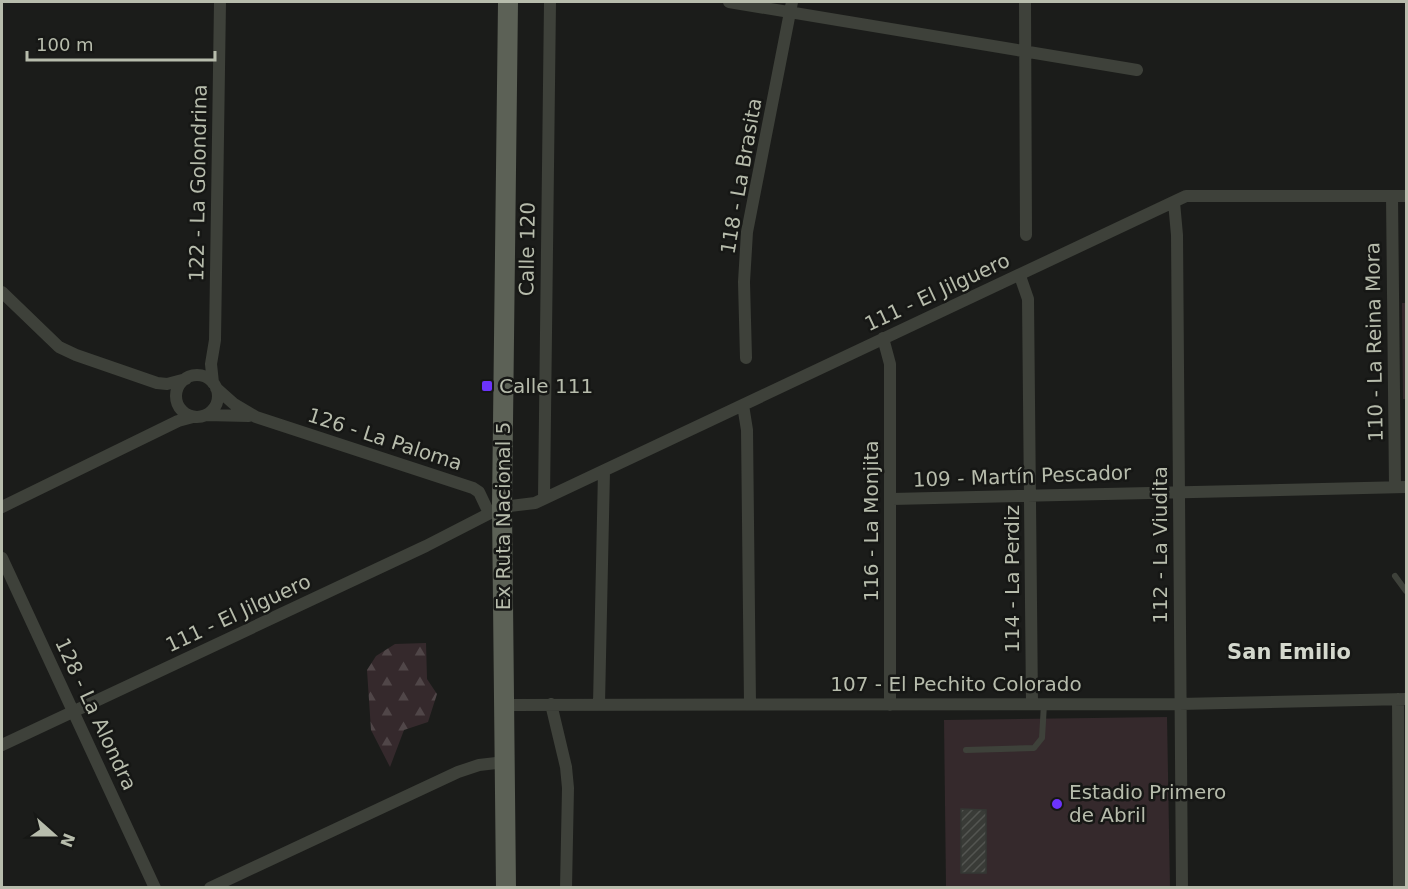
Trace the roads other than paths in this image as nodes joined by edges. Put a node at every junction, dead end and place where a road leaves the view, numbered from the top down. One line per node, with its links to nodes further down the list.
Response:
1 (220, 2): 17 (street, 122 - La Golondrina)
2 (508, 2): 34 (main road, Ex Ruta Nacional 5)
3 (550, 2): 31 (street, Calle 120)
4 (729, 2): 6 (street)
5 (1025, 2): 7 (street)
6 (792, 7): 7 (street); 16 (street, 118 - La Brasita)
7 (1026, 52): 8 (street); 12 (street)
8 (1137, 70)
9 (1392, 196): 10 (street, 111 - El Jilguero); 11 (street, 111 - El Jilguero); 28 (street, 110 - La Reina Mora)
10 (1407, 196)
11 (1174, 202): 13 (street, 111 - El Jilguero); 29 (street, 112 - La Viudita)
12 (1026, 235)
13 (1020, 276): 15 (street, 111 - El Jilguero); 30 (street, 114 - La Perdiz)
14 (2, 292): 20 (street)
15 (883, 338): 23 (street, 111 - El Jilguero); 32 (street, 116 - La Monjita)
16 (746, 358)
17 (211, 364): 18 (street); 21 (street, 122 - La Golondrina)
18 (199, 376): 19 (street); 21 (street)
19 (186, 379): 20 (street); 22 (street)
20 (157, 383): 22 (street)
21 (215, 386): 24 (street); 25 (street, 126 - La Paloma)
22 (178, 404): 24 (street); 26 (street)
23 (742, 405): 27 (street, 111 - El Jilguero); 42 (street)
24 (200, 416): 25 (street, 126 - La Paloma); 26 (street, 126 - La Paloma)
25 (256, 417): 34 (street, 126 - La Paloma)
26 (174, 423): 33 (street, 126 - La Paloma)
27 (604, 471): 31 (street, 111 - El Jilguero); 41 (street)
28 (1401, 487): 29 (street, 109 - Martín Pescador)
29 (1180, 491): 30 (street, 109 - Martín Pescador); 43 (street, 112 - La Viudita)
30 (1030, 495): 32 (street, 109 - Martín Pescador); 39 (street, 114 - La Perdiz)
31 (544, 498): 34 (street, 111 - El Jilguero)
32 (891, 499): 45 (street, 116 - La Monjita)
33 (2, 507)
34 (495, 510): 44 (main road, Ex Ruta Nacional 5); 46 (street, 111 - El Jilguero)
35 (2, 558): 46 (street, 128 - La Alondra)
36 (1395, 576): 37 (lane)
37 (1407, 591)
38 (1402, 699): 43 (street, 107 - El Pechito Colorado); 55 (street)
39 (1038, 703): 43 (street, 107 - El Pechito Colorado); 45 (street, 107 - El Pechito Colorado); 48 (lane)
40 (551, 704): 41 (street, 107 - El Pechito Colorado); 44 (street, 107 - El Pechito Colorado); 53 (street)
41 (599, 704): 42 (street, 107 - El Pechito Colorado)
42 (750, 704): 45 (street, 107 - El Pechito Colorado)
43 (1179, 704): 54 (street, 112 - La Viudita)
44 (505, 705): 49 (main road, Ex Ruta Nacional 5)
45 (890, 705)
46 (74, 712): 47 (street, 111 - El Jilguero); 50 (street, 128 - La Alondra)
47 (2, 745)
48 (966, 750)
49 (505, 762): 51 (street); 52 (main road, Ex Ruta Nacional 5)
50 (155, 888)
51 (210, 888)
52 (506, 888)
53 (566, 888)
54 (1182, 888)
55 (1399, 888)

